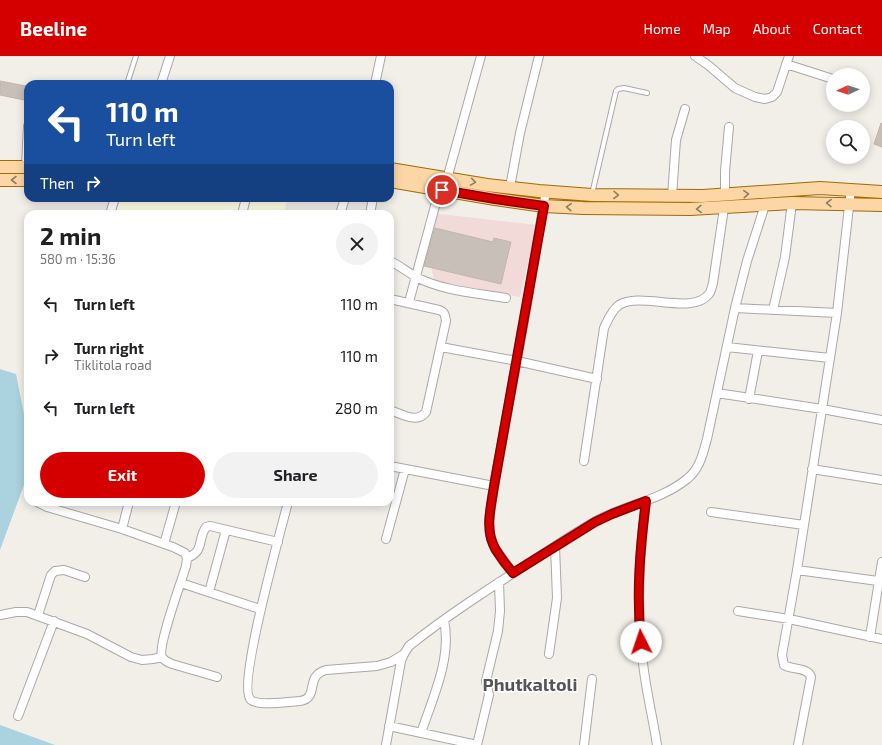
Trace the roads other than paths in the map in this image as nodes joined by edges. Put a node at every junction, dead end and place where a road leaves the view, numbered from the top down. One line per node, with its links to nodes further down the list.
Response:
1 (136, 56): 10 (lane)
2 (170, 56): 11 (street)
3 (381, 56): 12 (street)
4 (481, 56): 19 (street)
5 (539, 56): 23 (street)
6 (695, 56): 8 (street)
7 (789, 56): 8 (street)
8 (786, 64): 9 (street)
9 (826, 77)
10 (128, 80)
11 (162, 80)
12 (376, 80)
13 (647, 93): 28 (lane)
14 (685, 109): 30 (street)
15 (729, 127): 29 (street)
16 (0, 167): 17 (main road)
17 (24, 167)
18 (394, 170): 19 (main road)
19 (447, 178): 23 (main road, one-way to 23)
20 (0, 180): 21 (main road, one-way to 20)
21 (24, 180)
22 (394, 182): 25 (main road)
23 (510, 187): 26 (main road)
24 (851, 189): 27 (main road); 29 (main road, one-way to 24); 33 (street)
25 (442, 190): 35 (main road); 38 (street)
26 (546, 191): 28 (main road); 35 (street)
27 (882, 192)
28 (592, 195): 30 (main road, one-way to 30)
29 (725, 195): 30 (main road)
30 (672, 196)
31 (792, 203): 32 (main road); 33 (main road, one-way to 31); 43 (street)
32 (765, 204): 36 (main road); 42 (street)
33 (850, 204): 34 (main road); 44 (street)
34 (882, 205)
35 (544, 206): 36 (main road, one-way to 35); 49 (street)
36 (724, 208): 50 (street)
37 (394, 263): 38 (street)
38 (417, 277): 39 (street); 41 (street)
39 (506, 298)
40 (394, 300): 41 (street)
41 (409, 302): 45 (street)
42 (735, 308): 43 (street); 46 (street)
43 (773, 310): 44 (street)
44 (837, 313): 48 (street)
45 (441, 347): 49 (street); 54 (street)
46 (726, 347): 47 (street); 51 (street)
47 (758, 351): 48 (street); 52 (street)
48 (830, 358): 53 (street)
49 (517, 361): 50 (street); 61 (street)
50 (597, 379): 56 (street)
51 (717, 393): 52 (street); 62 (street)
52 (749, 399): 53 (street)
53 (822, 409): 55 (street); 59 (street)
54 (394, 411)
55 (882, 420)
56 (584, 461)
57 (394, 467): 58 (street)
58 (405, 469): 61 (street); 71 (street)
59 (812, 469): 60 (street); 68 (street)
60 (882, 480)
61 (494, 486): 78 (street)
62 (646, 501): 74 (street); 104 (street)
63 (45, 506): 69 (street)
64 (128, 506): 69 (street)
65 (175, 506): 73 (street)
66 (287, 506): 72 (street)
67 (711, 512): 68 (street)
68 (804, 525): 77 (street)
69 (122, 529): 73 (street)
70 (226, 530): 72 (street); 75 (street); 83 (street)
71 (386, 539)
72 (278, 542): 84 (street)
73 (164, 544): 75 (street)
74 (556, 546): 78 (street); 94 (street)
75 (187, 558): 82 (street)
76 (882, 562): 80 (street)
77 (797, 570): 80 (street); 88 (street)
78 (513, 573): 81 (street)
79 (85, 577): 87 (street)
80 (878, 581): 91 (street)
81 (499, 582): 89 (street); 102 (street)
82 (181, 583): 83 (street); 95 (street)
83 (209, 592): 84 (street)
84 (260, 609): 93 (street)
85 (738, 611): 88 (street)
86 (0, 615): 87 (street)
87 (38, 615): 90 (street)
88 (789, 619): 91 (street); 105 (street)
89 (444, 620): 93 (street); 100 (street)
90 (54, 621): 95 (street); 98 (street)
91 (870, 637): 92 (street)
92 (882, 639)
93 (404, 654): 99 (street)
94 (549, 654)
95 (162, 657): 96 (street)
96 (217, 677)
97 (592, 679): 103 (street)
98 (18, 716)
99 (389, 726): 100 (street); 101 (street)
100 (421, 733): 102 (street)
101 (386, 745)
102 (477, 745)
103 (584, 745)
104 (657, 745)
105 (798, 745)

